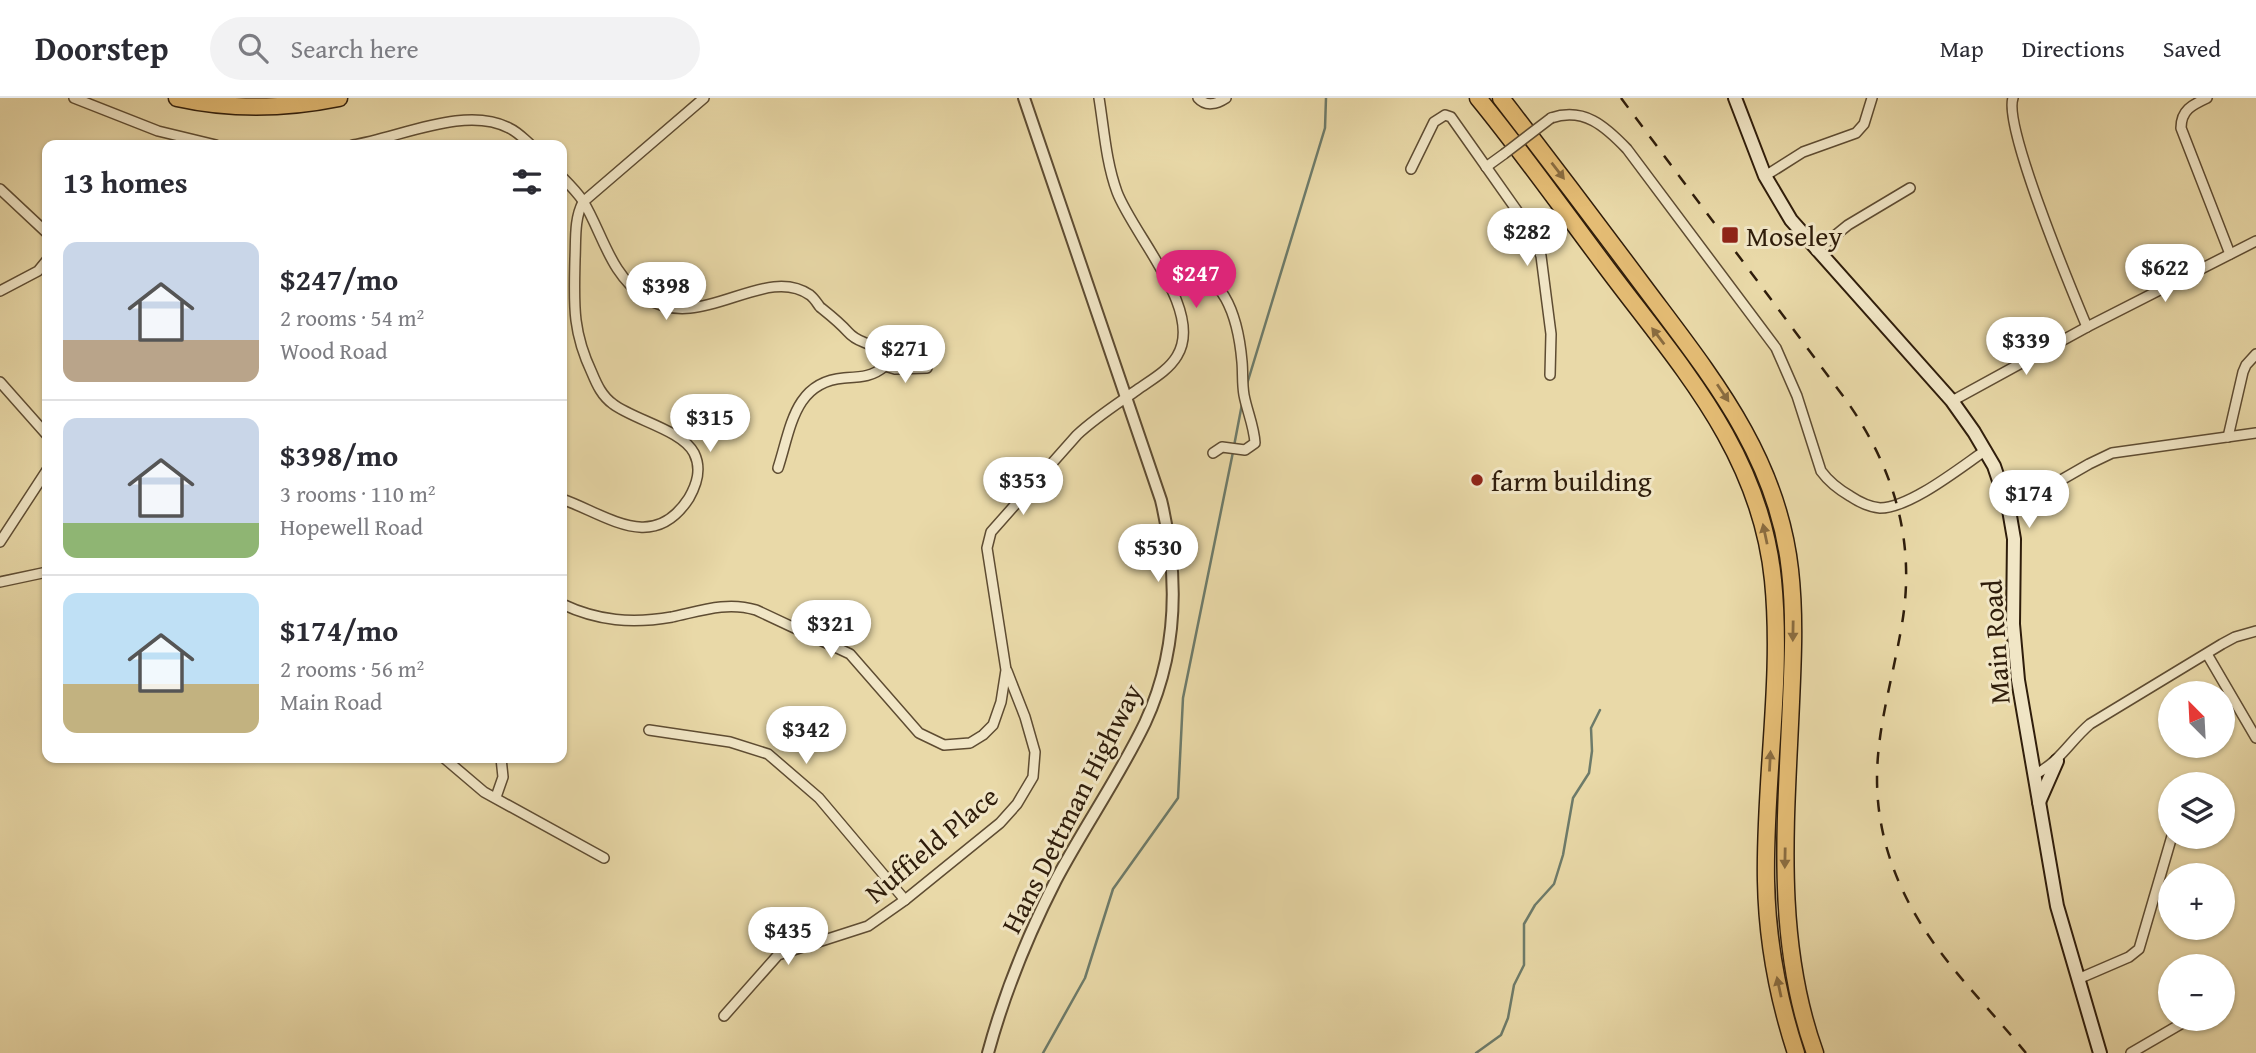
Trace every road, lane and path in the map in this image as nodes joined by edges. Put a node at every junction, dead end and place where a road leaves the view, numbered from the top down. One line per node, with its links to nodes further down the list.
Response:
1 (74, 98): 15 (street)
2 (177, 98): 3 (highway)
3 (339, 98)
4 (704, 98): 24 (street)
5 (1024, 98): 40 (street, Hans Dettman Highway)
6 (1099, 98): 30 (street)
7 (1198, 98): 8 (street)
8 (1226, 98)
9 (1478, 98): 73 (highway, one-way to 9)
10 (1501, 98): 74 (highway, one-way to 74)
11 (1735, 98): 20 (main road, Main Road)
12 (1872, 98): 20 (street)
13 (2013, 98): 34 (street)
14 (2207, 98): 28 (street)
15 (195, 140)
16 (373, 140): 17 (street)
17 (525, 140)
18 (1486, 167): 19 (street); 38 (street); 45 (street, bridge)
19 (1411, 169)
20 (1765, 176): 27 (main road, Main Road)
21 (567, 183): 24 (street)
22 (1910, 188): 27 (street)
23 (0, 189): 25 (street)
24 (583, 202): 33 (street); 36 (street)
25 (42, 228)
26 (2256, 241): 28 (street)
27 (1816, 251): 41 (main road, Main Road)
28 (2230, 254): 34 (street)
29 (42, 266): 31 (street)
30 (1165, 278): 40 (street); 46 (street)
31 (0, 291)
32 (567, 291): 33 (street)
33 (574, 293): 49 (street)
34 (2087, 327): 41 (street)
35 (2256, 354): 44 (street)
36 (885, 366): 37 (street); 47 (street)
37 (927, 368)
38 (1550, 375)
39 (0, 382): 42 (street)
40 (1127, 396): 57 (street); 72 (street, Hans Dettman Highway)
41 (1952, 401): 45 (main road, Main Road)
42 (42, 429)
43 (2256, 433): 44 (street)
44 (2228, 437): 50 (street)
45 (1986, 450): 50 (main road, Main Road)
46 (1213, 453)
47 (778, 468)
48 (42, 478): 51 (street)
49 (567, 501)
50 (2010, 510): 63 (main road, Main Road)
51 (0, 542)
52 (42, 573): 53 (street)
53 (0, 582)
54 (567, 606): 57 (street)
55 (2256, 631): 56 (street)
56 (2207, 654): 59 (street); 60 (street)
57 (1006, 670): 68 (street, Nuffield Place)
58 (649, 730): 68 (street)
59 (2256, 738)
60 (2057, 761): 63 (street); 65 (main road)
61 (450, 763): 64 (street)
62 (501, 763): 64 (street)
63 (2034, 775): 65 (main road, Main Road)
64 (496, 797): 67 (street)
65 (2039, 802): 69 (main road, Main Road)
66 (2168, 849): 69 (street)
67 (604, 858)
68 (905, 900): 70 (street, Nuffield Place)
69 (2078, 979): 75 (main road, Main Road)
70 (724, 1016)
71 (2169, 1031): 76 (street)
72 (988, 1053)
73 (1796, 1053)
74 (1815, 1053)
75 (2100, 1053)
76 (2131, 1053)

